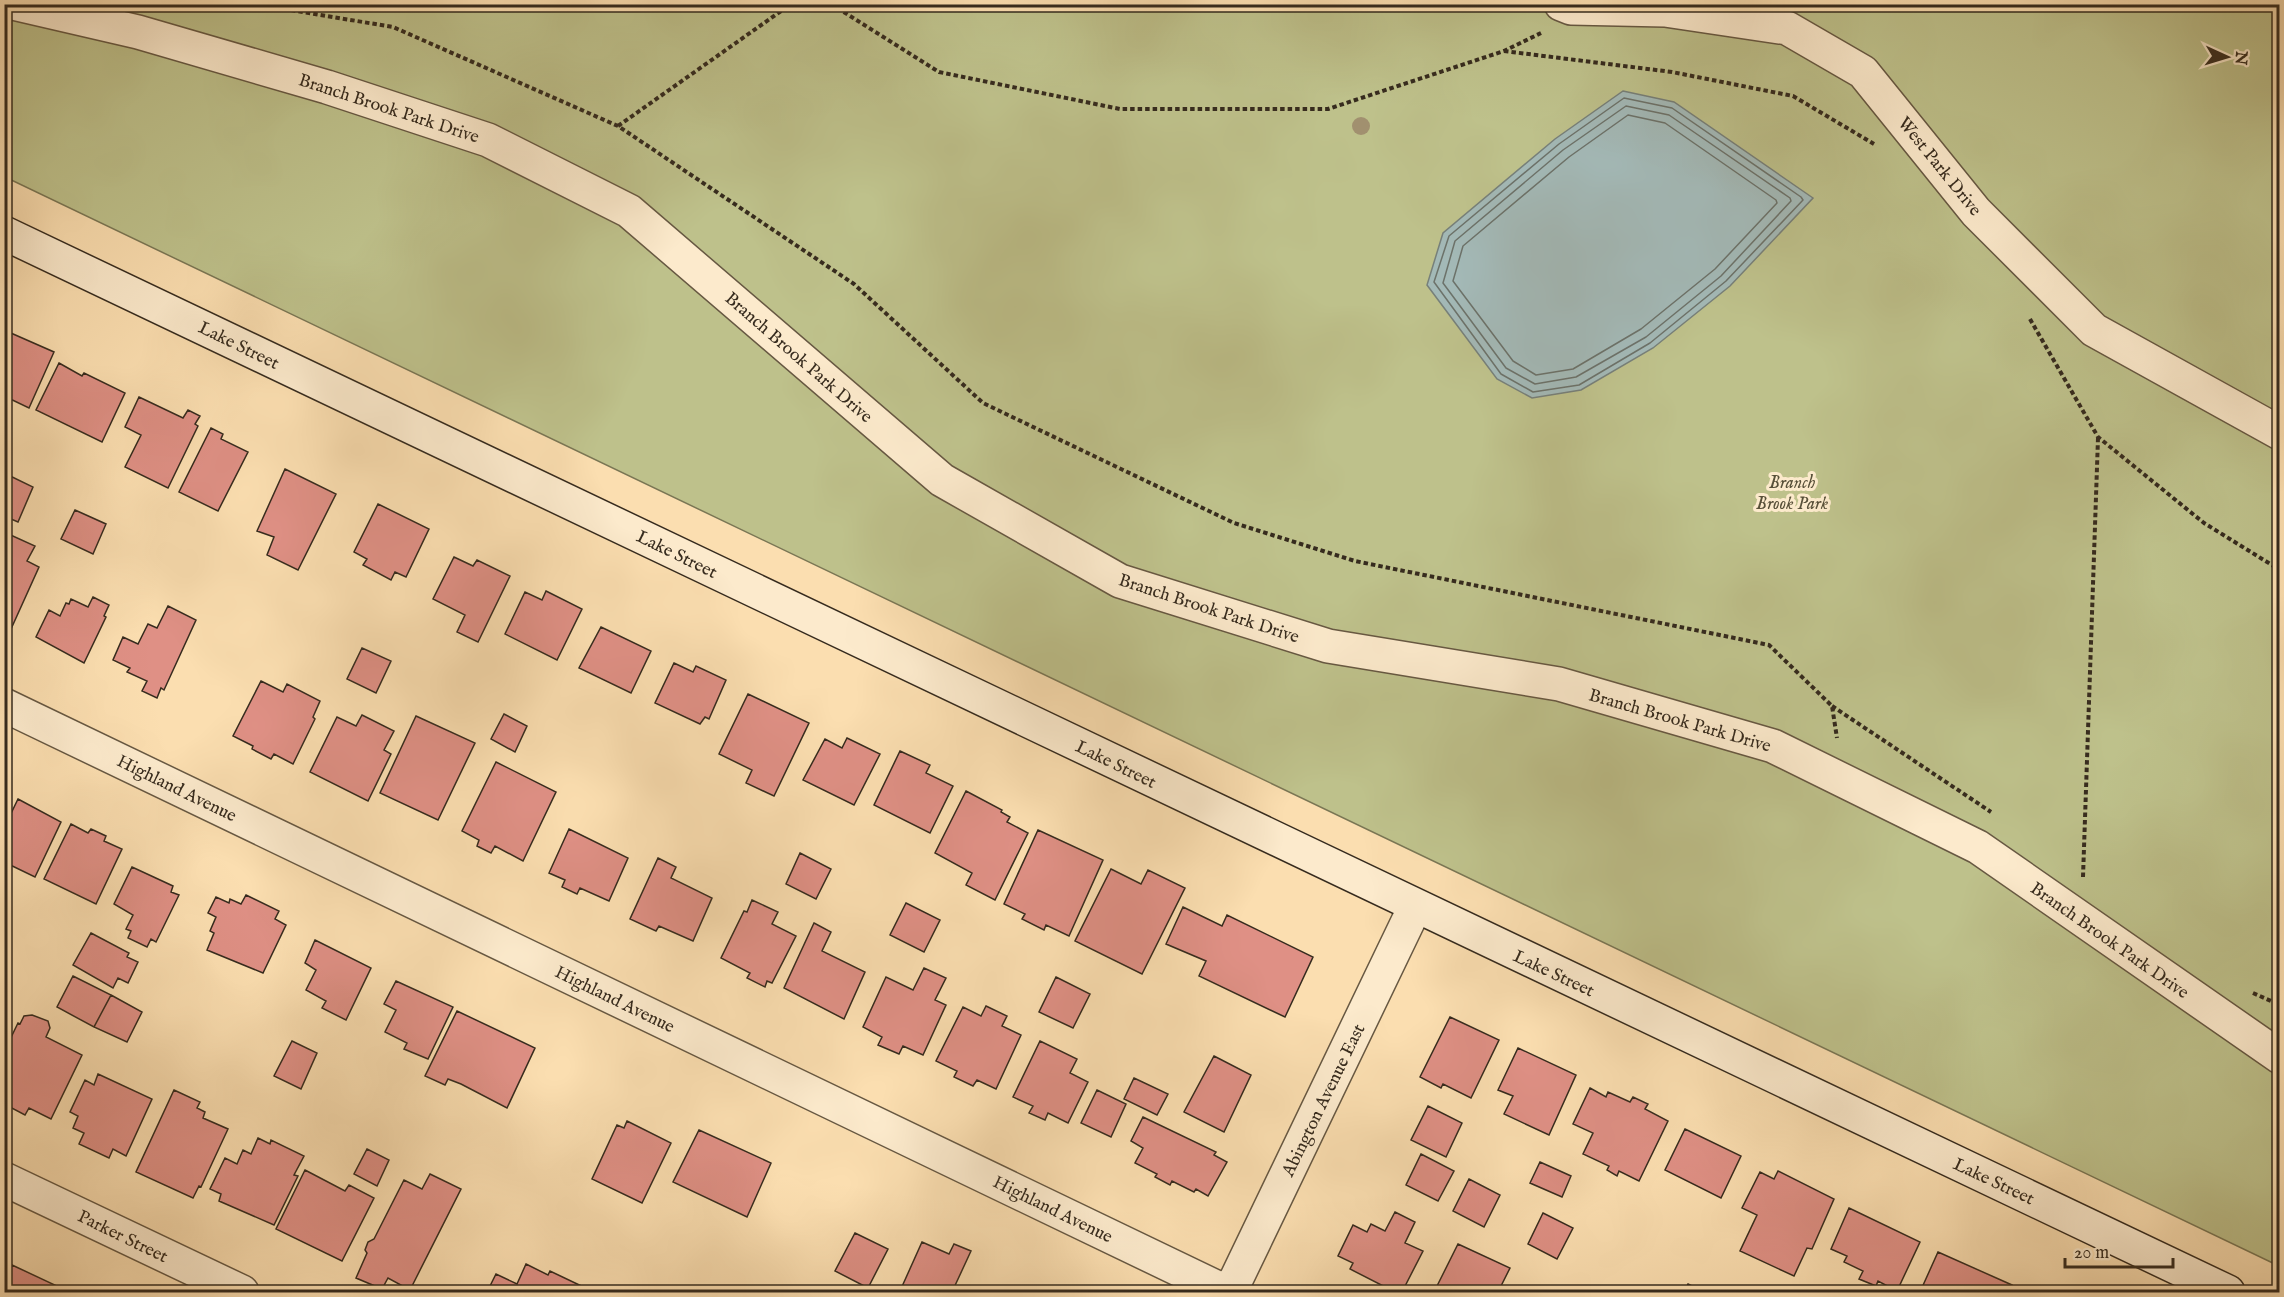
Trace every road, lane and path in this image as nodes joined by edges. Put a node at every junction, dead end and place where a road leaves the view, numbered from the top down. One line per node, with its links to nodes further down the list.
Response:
1 (17, 4): 16 (street, Branch Brook Park Drive)
2 (254, 4): 8 (path)
3 (791, 4): 8 (path)
4 (831, 4): 7 (path)
5 (1560, 4): 12 (street, West Park Drive)
6 (1543, 32): 7 (path)
7 (1504, 51): 9 (path)
8 (618, 126): 16 (path)
9 (1883, 148)
10 (4, 233): 18 (street, Lake Street)
11 (2029, 317): 13 (path)
12 (2280, 433)
13 (2098, 437): 14 (path); 17 (path)
14 (2280, 570)
15 (4, 705): 22 (street, Highland Avenue)
16 (1844, 783): 19 (street, Branch Brook Park Drive)
17 (2083, 882)
18 (1415, 907): 22 (street, Abington Avenue East); 23 (street, Lake Street)
19 (2280, 1058)
20 (4, 1179): 21 (street, Parker Street)
21 (242, 1293)
22 (1228, 1293)
23 (2228, 1293)

